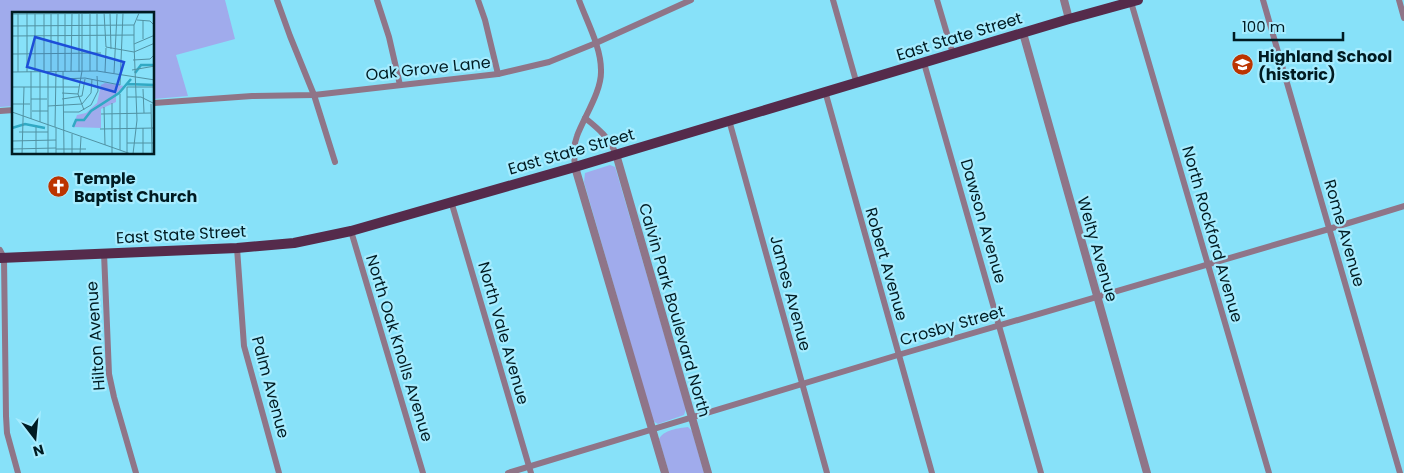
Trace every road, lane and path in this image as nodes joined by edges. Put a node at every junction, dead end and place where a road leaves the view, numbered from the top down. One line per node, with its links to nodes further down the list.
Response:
1 (277, 0): 22 (street)
2 (377, 0): 20 (street)
3 (478, 0): 18 (street)
4 (579, 0): 15 (street)
5 (691, 0): 15 (street, Oak Grove Lane)
6 (833, 0): 19 (street)
7 (937, 0): 16 (street)
8 (1064, 0): 13 (street)
9 (1263, 0): 31 (street, Rome Avenue)
10 (1399, 0): 12 (street)
11 (1134, 1): 13 (main road, East State Street); 36 (street, North Rockford Avenue)
12 (1404, 18)
13 (1069, 19): 14 (main road, East State Street)
14 (1023, 33): 16 (main road, East State Street); 37 (street, Welty Avenue)
15 (596, 43): 18 (street, Oak Grove Lane); 24 (street)
16 (953, 54): 17 (main road, East State Street)
17 (924, 63): 19 (main road, East State Street); 38 (street, Dawson Avenue)
18 (498, 74): 20 (street, Oak Grove Lane)
19 (856, 81): 21 (main road, East State Street)
20 (400, 85): 22 (street, Oak Grove Lane)
21 (825, 91): 25 (main road, East State Street); 39 (street, Robert Avenue)
22 (314, 95): 23 (street, Oak Grove Lane); 27 (street)
23 (155, 103)
24 (585, 118): 26 (street); 28 (street)
25 (729, 120): 26 (main road, East State Street); 40 (street, James Avenue)
26 (616, 154): 28 (main road, East State Street); 41 (street, Calvin Park Boulevard North)
27 (335, 162)
28 (575, 167): 29 (main road, East State Street); 42 (street)
29 (452, 201): 32 (main road, East State Street); 43 (street, North Vale Avenue)
30 (1404, 206): 31 (street, Crosby Street)
31 (1330, 230): 36 (street, Crosby Street); 56 (street, Rome Avenue)
32 (351, 231): 33 (main road, East State Street); 47 (street, North Oak Knolls Avenue)
33 (237, 248): 34 (main road, East State Street); 46 (street, Palm Avenue)
34 (104, 253): 35 (main road, East State Street); 45 (street, Hilton Avenue)
35 (1, 255): 44 (street)
36 (1207, 264): 37 (street, Crosby Street); 55 (street, North Rockford Avenue)
37 (1097, 298): 38 (street, Crosby Street); 54 (street, Welty Avenue)
38 (999, 326): 39 (street, Crosby Street); 53 (street, Dawson Avenue)
39 (898, 355): 40 (street, Crosby Street); 52 (street, Robert Avenue)
40 (802, 385): 41 (street, Crosby Street); 51 (street, James Avenue)
41 (692, 418): 42 (street, Crosby Street); 50 (street, Calvin Park Boulevard North)
42 (652, 430): 43 (street, Crosby Street); 49 (street)
43 (530, 470): 48 (street, Crosby Street)
44 (18, 473)
45 (136, 473)
46 (279, 473)
47 (423, 473)
48 (508, 473)
49 (665, 473)
50 (708, 473)
51 (826, 473)
52 (932, 473)
53 (1041, 473)
54 (1148, 473)
55 (1269, 473)
56 (1400, 473)

